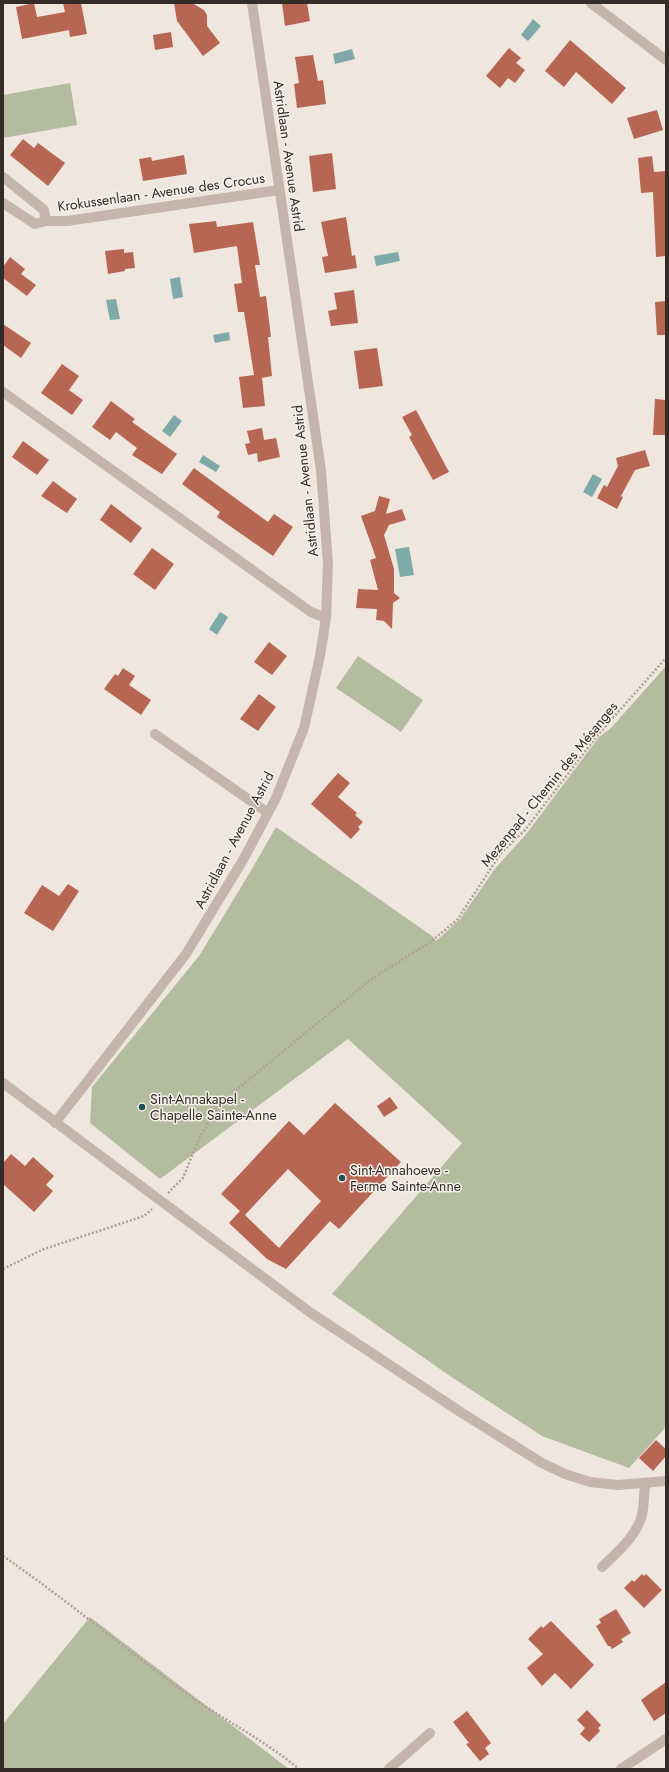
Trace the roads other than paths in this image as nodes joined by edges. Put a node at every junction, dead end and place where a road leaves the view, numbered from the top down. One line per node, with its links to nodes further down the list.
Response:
1 (252, 3): 5 (street, Astridlaan - Avenue Astrid)
2 (591, 3): 3 (street)
3 (666, 60)
4 (3, 177): 7 (street, Krokussenlaan - Avenue des Crocus)
5 (279, 190): 7 (street, Krokussenlaan - Avenue des Crocus); 9 (street, Astridlaan - Avenue Astrid)
6 (3, 203): 7 (street, Krokussenlaan - Avenue des Crocus)
7 (46, 221)
8 (3, 392): 9 (street)
9 (326, 618): 11 (street, Astridlaan - Avenue Astrid)
10 (155, 734): 11 (street)
11 (268, 813): 13 (street, Astridlaan - Avenue Astrid)
12 (3, 1083): 13 (street)
13 (55, 1123): 15 (street)
14 (666, 1481): 15 (street)
15 (644, 1484): 16 (street)
16 (602, 1567)
17 (430, 1733): 19 (street)
18 (666, 1739): 20 (street)
19 (389, 1769)
20 (621, 1769)

